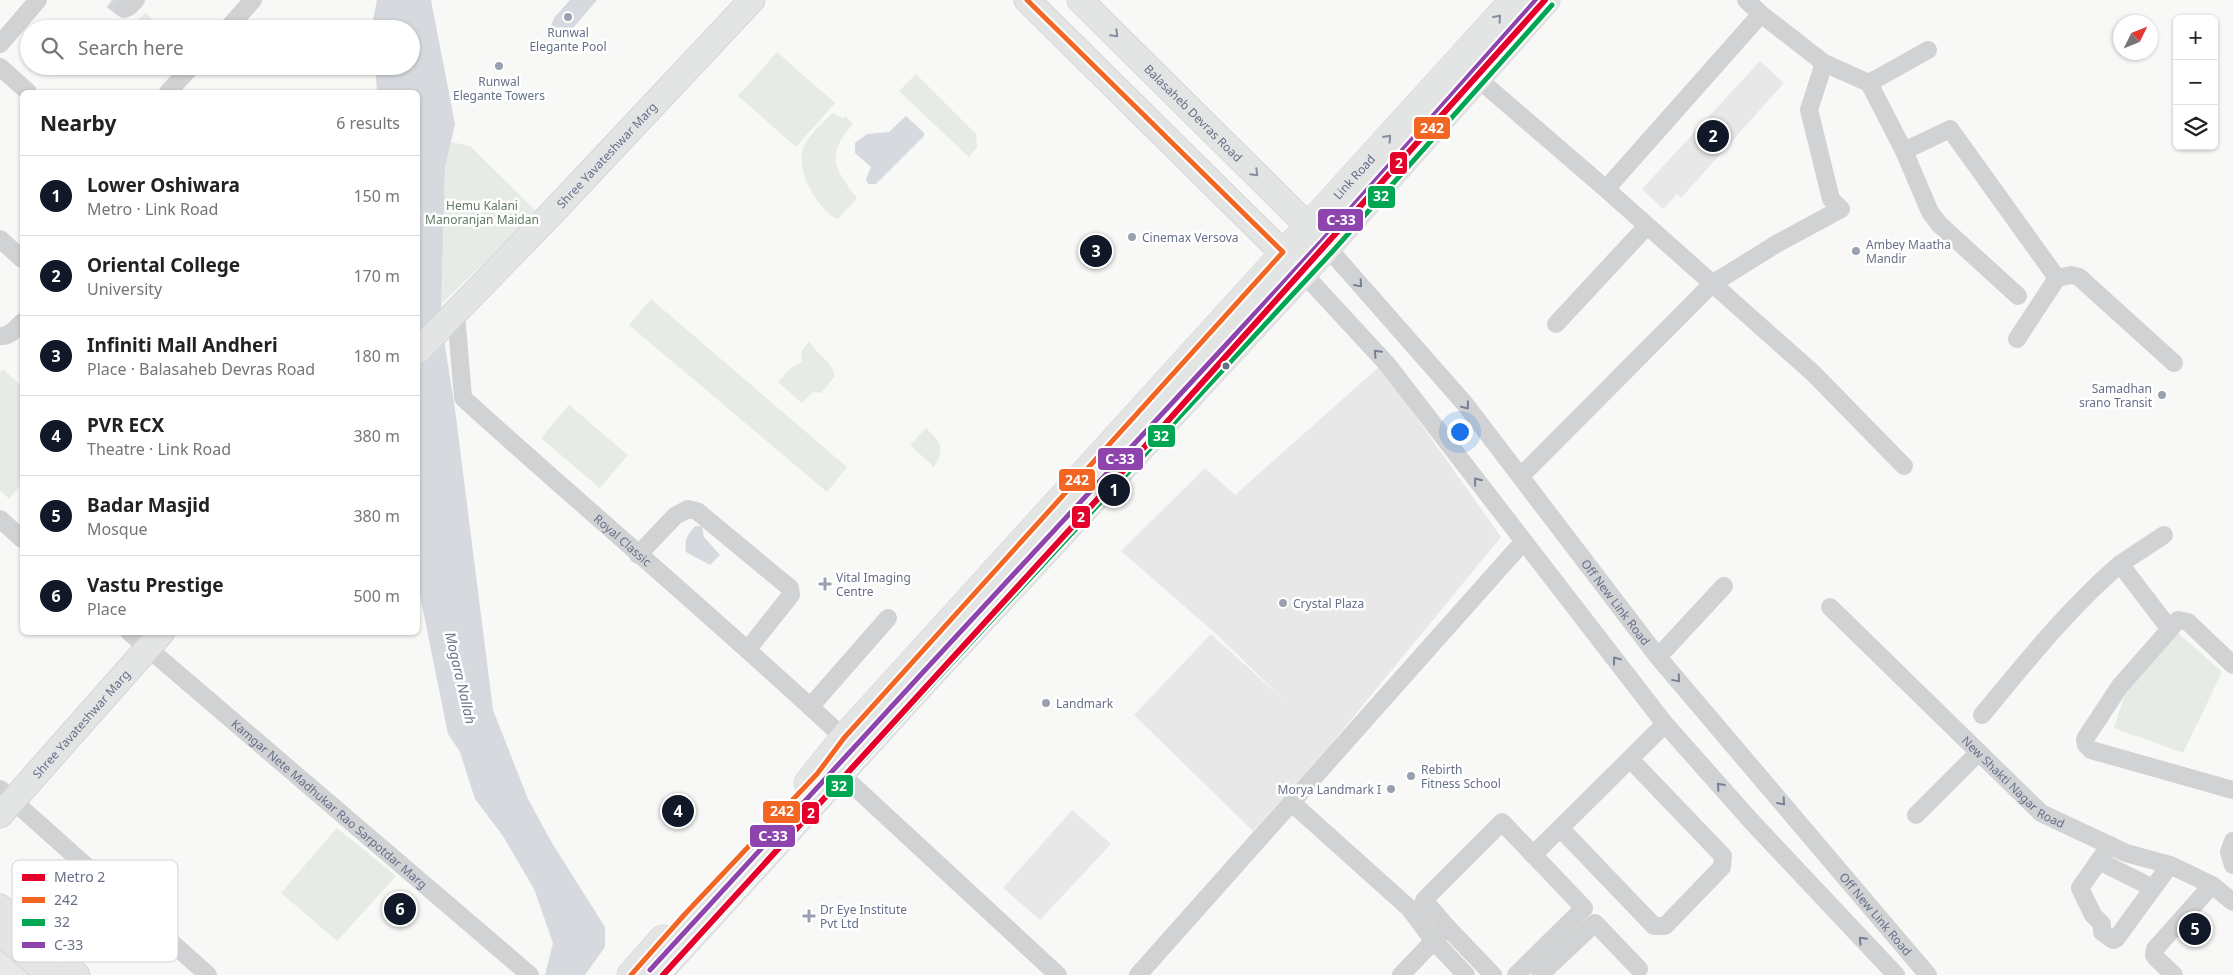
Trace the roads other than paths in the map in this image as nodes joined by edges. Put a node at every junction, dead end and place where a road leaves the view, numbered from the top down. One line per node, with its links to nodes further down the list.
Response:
1 (38, 0): 10 (street)
2 (253, 0): 11 (street)
3 (752, 0): 34 (street, Shree Yavateshwar Marg)
4 (1027, 0): 28 (street)
5 (1080, 0): 24 (street, Balasaheb Devras Road, one-way to 24)
6 (1514, 0): 24 (main road, Link Road, one-way to 6)
7 (1546, 0): 18 (main road, Link Road)
8 (1746, 0): 9 (street)
9 (1760, 14): 15 (street); 23 (street)
10 (21, 20)
11 (235, 20)
12 (20, 21): 13 (street)
13 (0, 44)
14 (1928, 50): 19 (street)
15 (1824, 63): 19 (street); 32 (street)
16 (0, 67): 20 (street)
17 (184, 75): 21 (street)
18 (1476, 77): 23 (street); 27 (main road, Link Road)
19 (1869, 83): 22 (street)
20 (26, 90)
21 (170, 90)
22 (1904, 152): 31 (street); 33 (street)
23 (1606, 189): 25 (street)
24 (1308, 226): 27 (main road, Off New Link Road); 28 (main road, Link Road)
25 (1647, 226): 32 (street); 36 (street)
26 (0, 239): 29 (street)
27 (1327, 247): 30 (main road, Link Road); 42 (street, Off New Link Road, one-way to 42)
28 (1283, 252): 30 (street); 61 (main road, Link Road)
29 (20, 257)
30 (1303, 273): 46 (street, Off New Link Road, one-way to 30); 64 (main road, Link Road)
31 (2057, 278): 38 (street); 40 (street)
32 (1712, 284): 41 (street); 42 (street)
33 (2018, 296)
34 (452, 318): 39 (street, Shree Yavateshwar Marg); 47 (street, Royal Classic)
35 (20, 324): 37 (street)
36 (1556, 324)
37 (0, 336)
38 (2017, 338)
39 (420, 349)
40 (2174, 363)
41 (1904, 466)
42 (1521, 476): 56 (street, Off New Link Road)
43 (0, 519): 45 (street)
44 (2164, 535): 48 (street)
45 (20, 537)
46 (1524, 542): 60 (street, Off New Link Road, one-way to 46); 67 (street)
47 (638, 555): 55 (street, Royal Classic); 55 (street)
48 (2120, 564): 52 (street); 59 (street)
49 (1724, 586): 56 (street)
50 (1830, 607): 62 (street, New Shakti Nagar Road)
51 (888, 618): 58 (street)
52 (2169, 628): 57 (street); 65 (street)
53 (138, 635): 54 (street, Kamgar Nete Madhukar Rao Sarpotdar Marg)
54 (155, 641): 66 (street, Shree Yavateshwar Marg); 95 (street, Kamgar Nete Madhukar Rao Sarpotdar Marg)
55 (748, 649): 58 (street, Royal Classic)
56 (1658, 657): 106 (street, Off New Link Road, one-way to 106)
57 (2233, 665)
58 (810, 707): 61 (street, Royal Classic)
59 (1982, 715)
60 (1665, 724): 63 (street); 105 (street, Off New Link Road, one-way to 60)
61 (844, 738): 64 (main road, Link Road)
62 (1979, 752): 68 (street); 71 (street, New Shakti Nagar Road)
63 (1630, 759): 69 (street); 69 (street)
64 (833, 767): 96 (main road, Link Road); 97 (main road, Link Road); 98 (street)
65 (2233, 790)
66 (4, 802): 73 (street)
67 (1292, 802): 86 (street); 99 (street)
68 (1916, 815)
69 (1561, 829): 72 (street)
70 (2233, 841): 76 (street)
71 (2110, 845): 74 (street); 75 (street, New Shakti Nagar Road)
72 (1533, 855): 81 (street); 84 (street)
73 (72, 860)
74 (2099, 861): 78 (street); 78 (street)
75 (2170, 865): 77 (street, New Shakti Nagar Road); 78 (street)
76 (2233, 865)
77 (2212, 885): 79 (street, New Shakti Nagar Road); 107 (street)
78 (2153, 888)
79 (2233, 902)
80 (0, 907): 82 (street)
81 (1584, 908): 83 (street); 103 (street)
82 (12, 918)
83 (1595, 922): 91 (street); 104 (street)
84 (1447, 927): 86 (street); 102 (street)
85 (0, 932): 87 (street)
86 (1434, 941): 100 (street); 101 (street)
87 (12, 943)
88 (178, 950): 94 (street)
89 (34, 962): 92 (street)
90 (62, 962): 93 (street)
91 (1640, 969)
92 (49, 975)
93 (77, 975)
94 (208, 975)
95 (530, 975)
96 (631, 975)
97 (656, 975)
98 (1058, 975)
99 (1138, 975)
100 (1401, 975)
101 (1466, 975)
102 (1493, 975)
103 (1516, 975)
104 (1540, 975)
105 (1896, 975)
106 (1928, 975)
107 (2174, 975)

